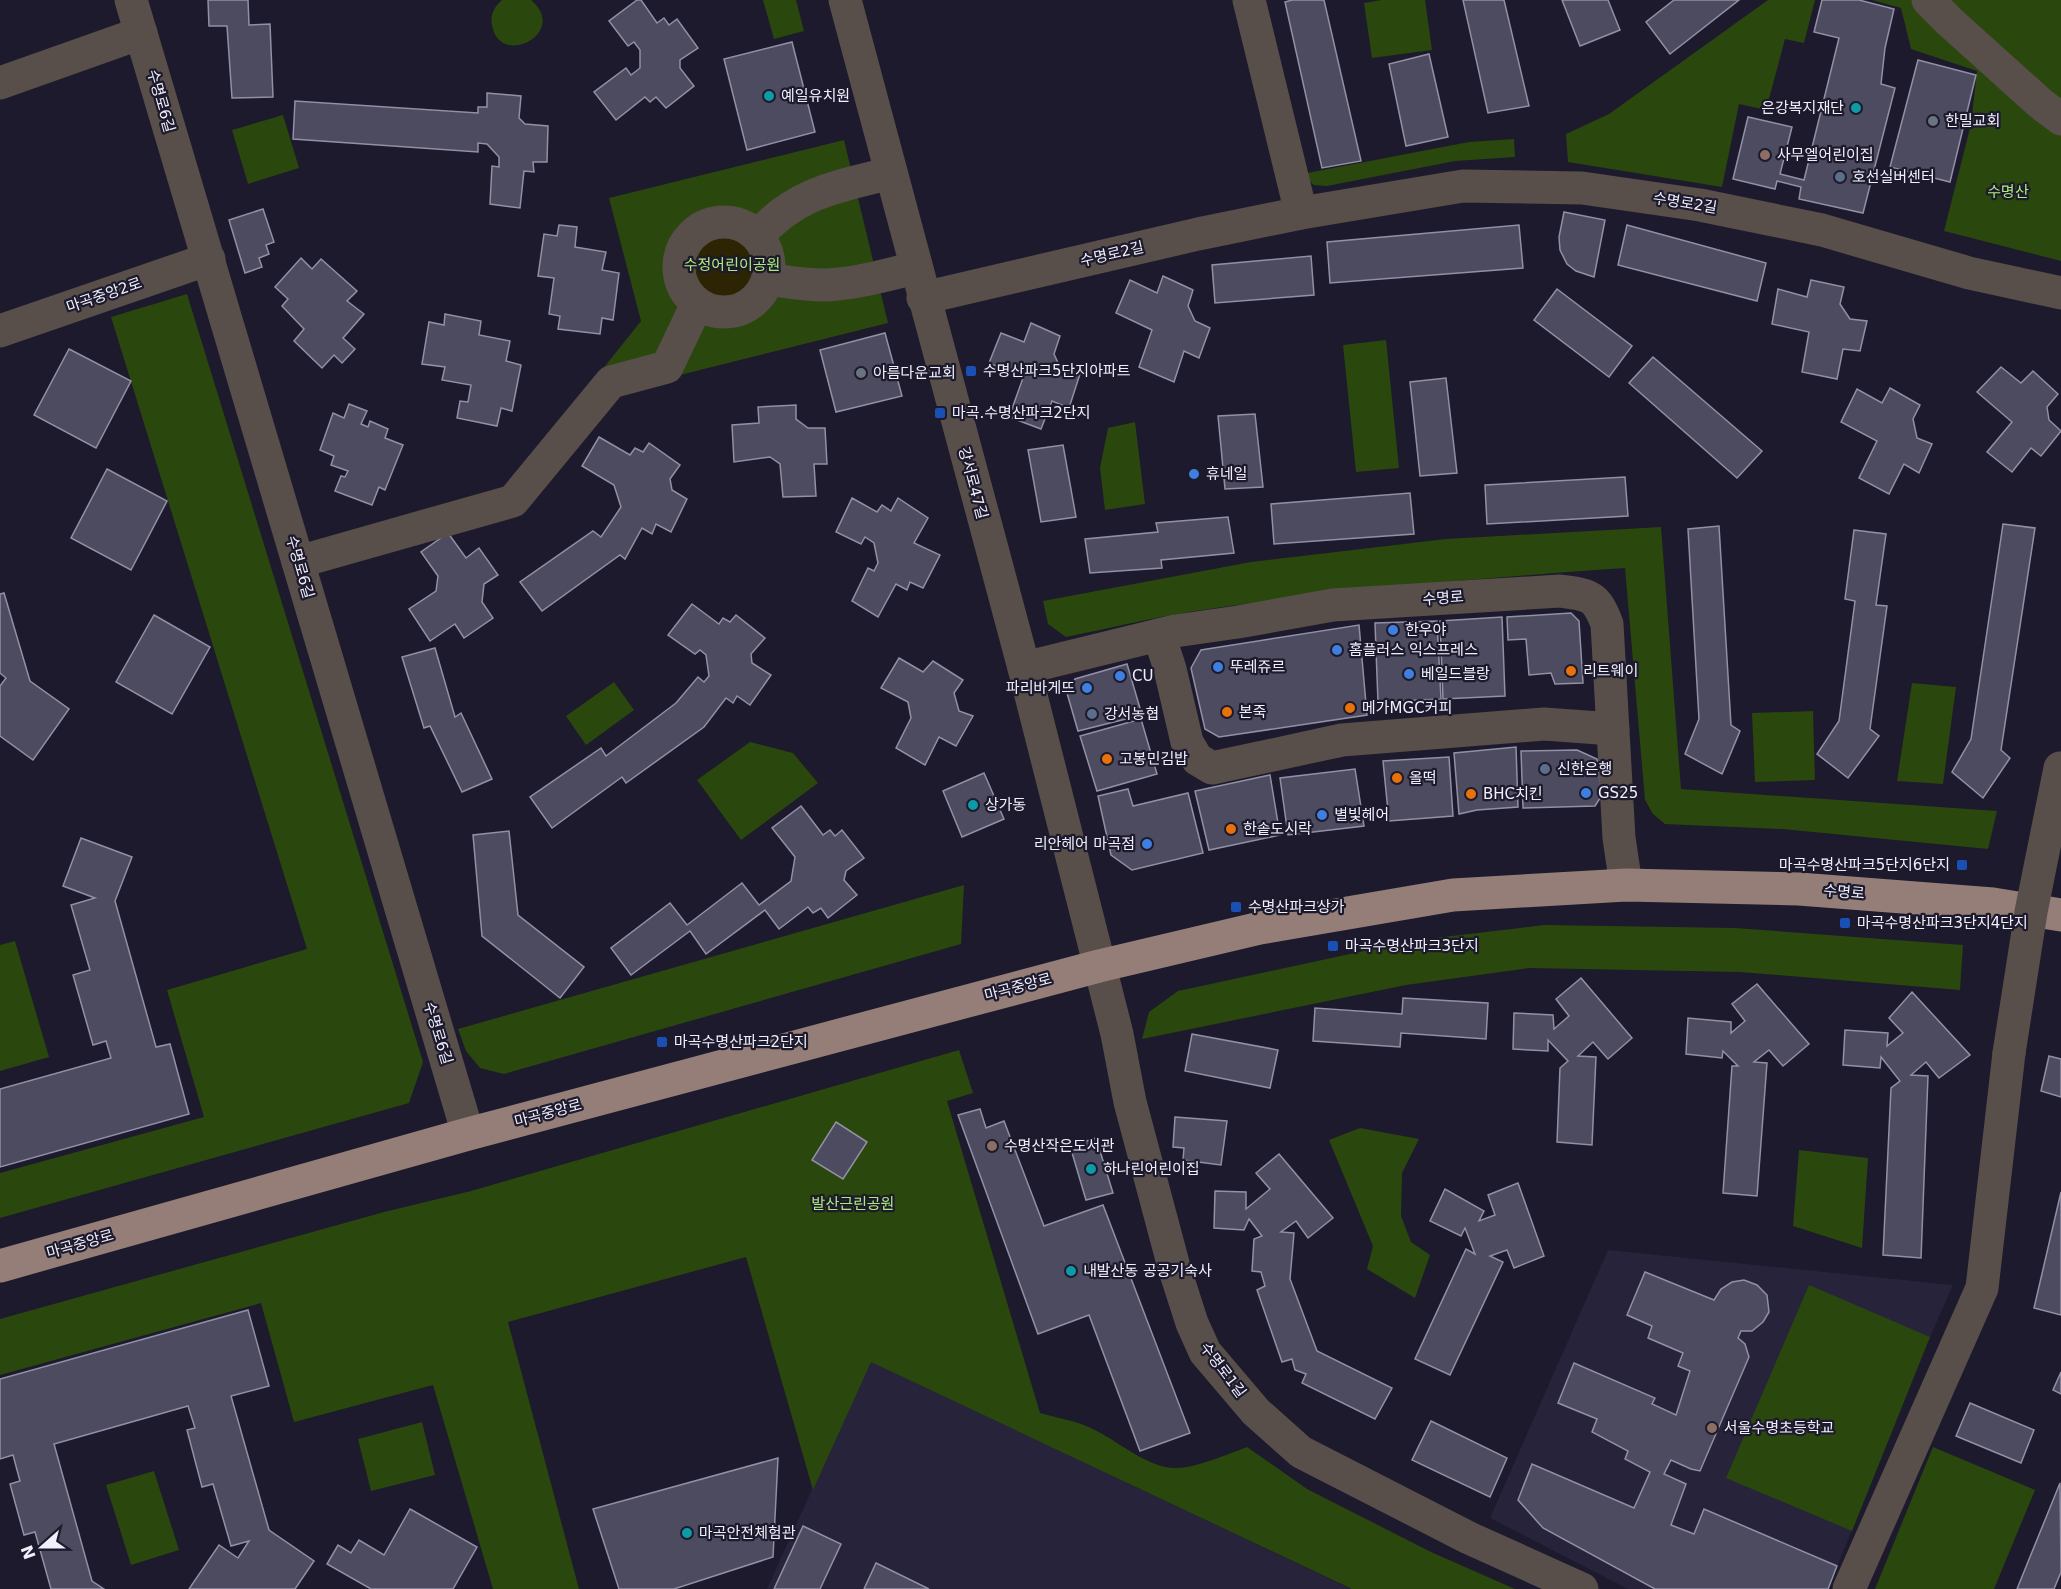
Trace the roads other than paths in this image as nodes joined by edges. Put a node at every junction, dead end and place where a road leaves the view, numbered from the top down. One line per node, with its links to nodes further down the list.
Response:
1 (131, 0): 5 (street, 수명로6길)
2 (845, 0): 8 (street, 강서로47길)
3 (1249, 0): 9 (street)
4 (1928, 0): 7 (street)
5 (141, 33): 6 (street); 11 (street, 수명로6길)
6 (0, 83)
7 (2061, 119)
8 (891, 173): 10 (street); 13 (street, 강서로47길)
9 (1301, 213): 13 (street, 수명로2길); 14 (street, 수명로2길)
10 (758, 237): 12 (street); 15 (street)
11 (209, 259): 16 (street, 마곡중앙2로); 17 (street, 수명로6길)
12 (768, 279): 13 (street, 수명로2길); 15 (street)
13 (919, 283): 19 (street, 강서로47길)
14 (2061, 293)
15 (697, 304): 17 (street)
16 (0, 331)
17 (298, 562): 25 (street, 수명로6길)
18 (1159, 635): 19 (street, 수명로); 20 (street); 20 (street, 수명로)
19 (1024, 668): 24 (street, 강서로47길)
20 (1613, 729): 22 (street, 수명로)
21 (2060, 766): 28 (street, bridge)
22 (1626, 885): 23 (main road, 수명로); 24 (main road, 수명로)
23 (2061, 915)
24 (1099, 966): 25 (main road, 마곡중앙로); 27 (street, 수명로1길)
25 (468, 1134): 26 (main road, 마곡중앙로)
26 (0, 1266)
27 (1582, 1589)
28 (1849, 1589)

